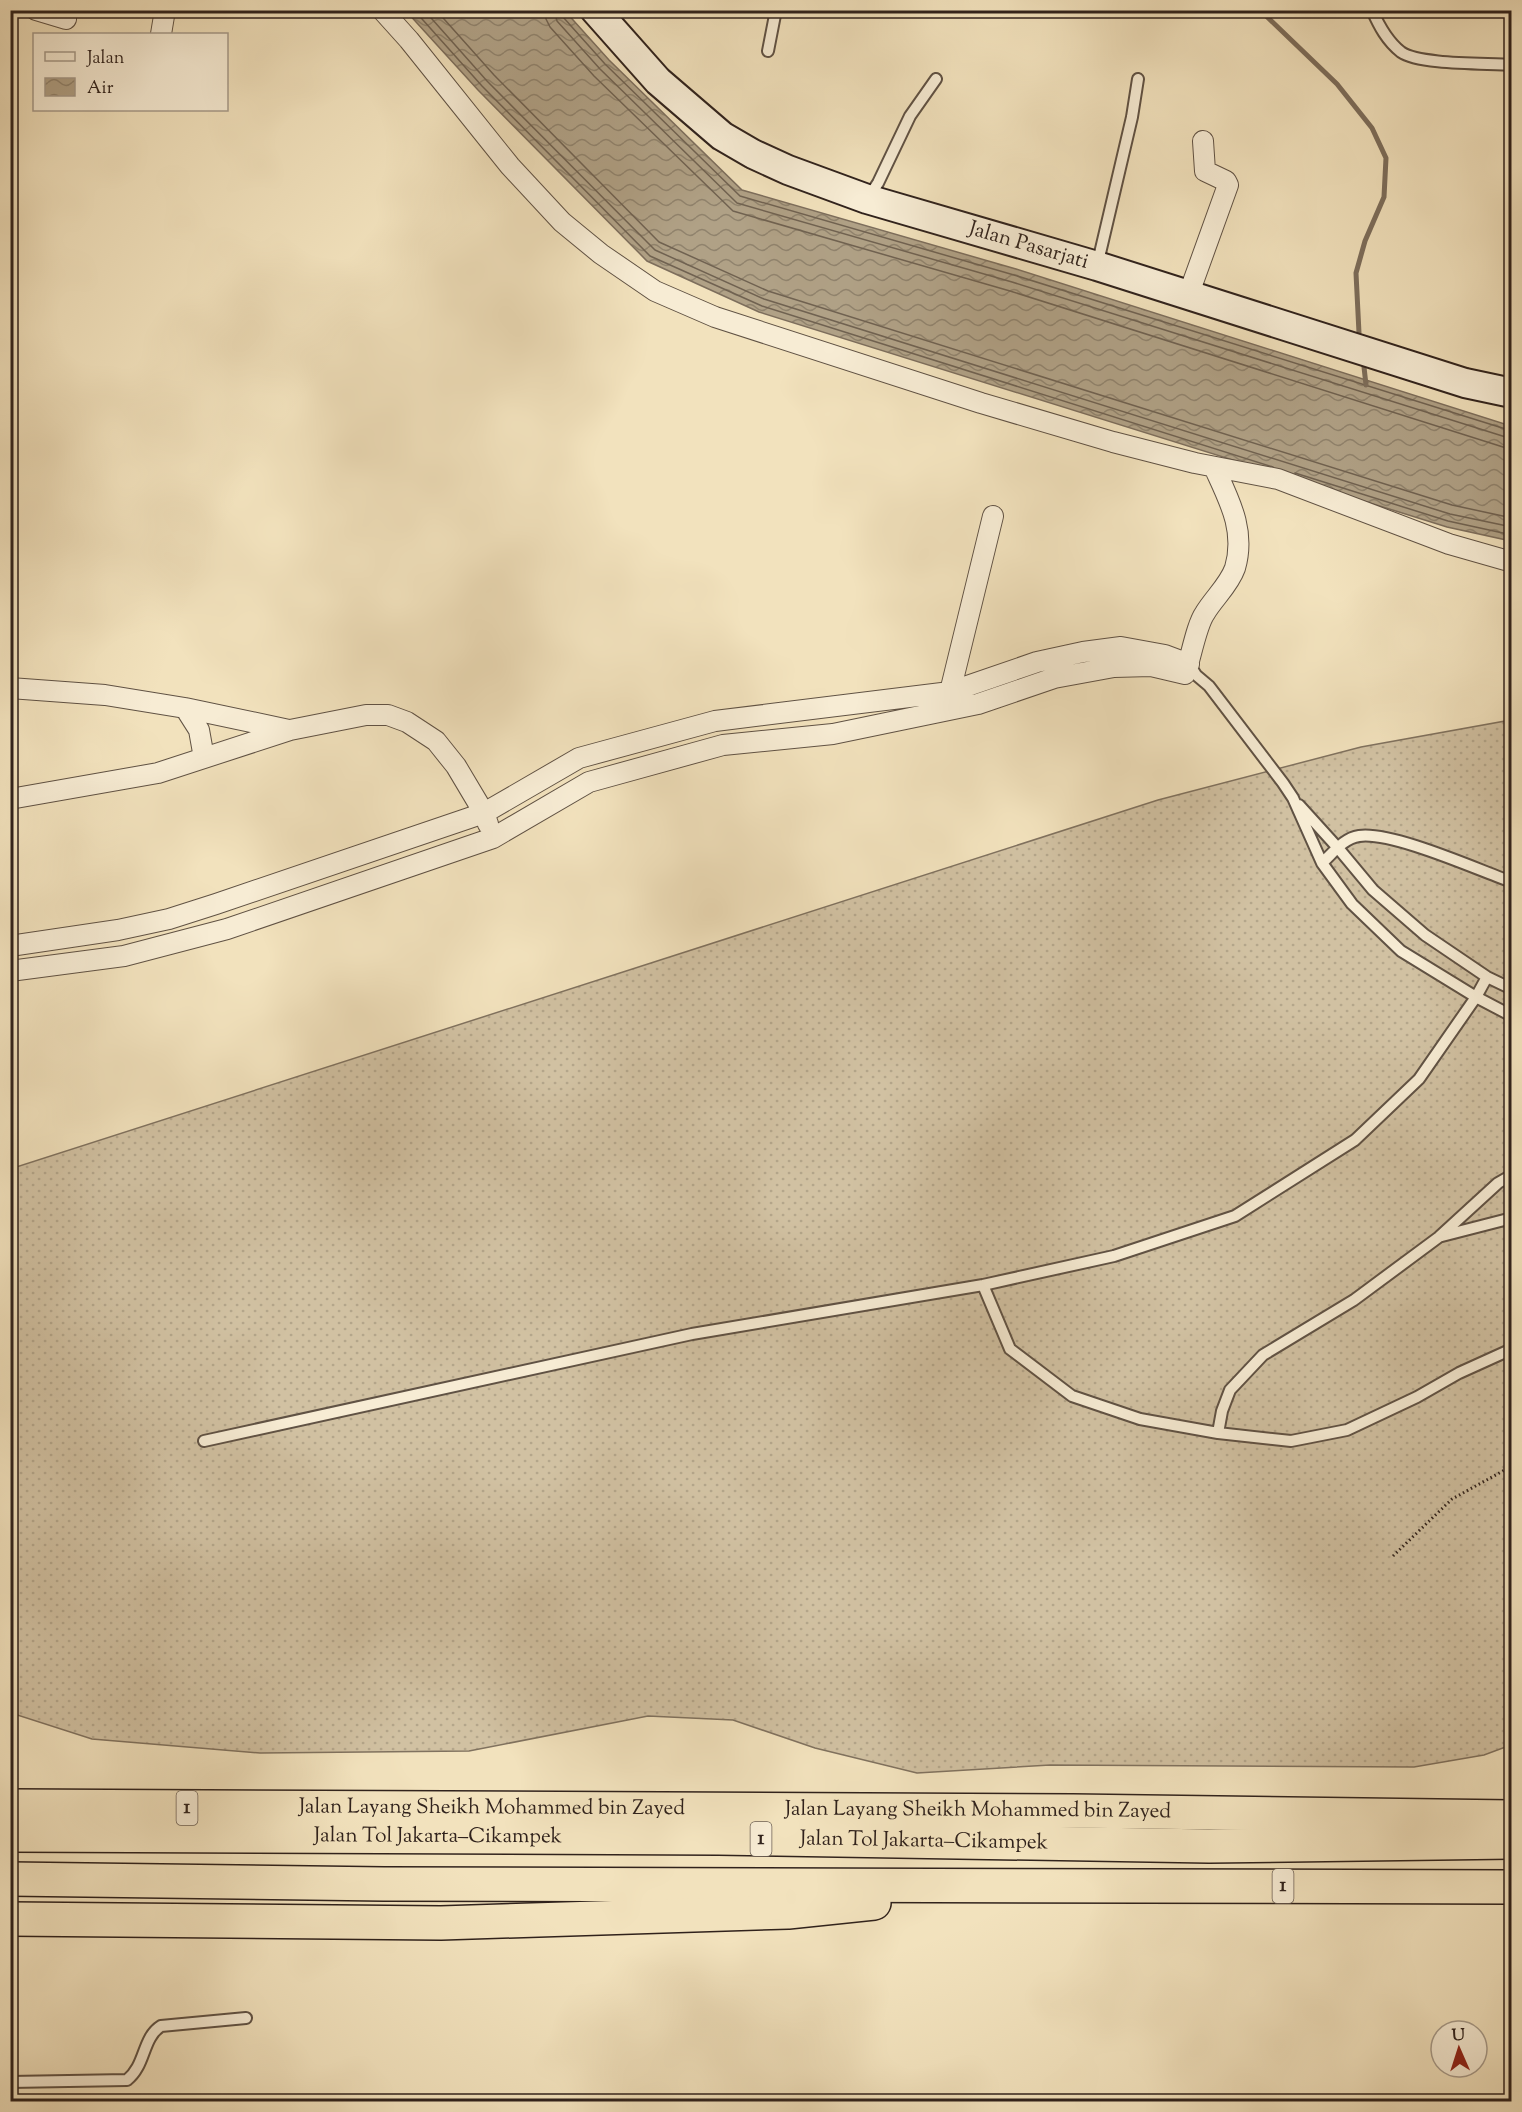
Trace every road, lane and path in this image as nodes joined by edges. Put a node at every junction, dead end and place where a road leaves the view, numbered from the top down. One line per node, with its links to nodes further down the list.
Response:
1 (36, 10): 7 (street)
2 (165, 10): 8 (street)
3 (382, 10): 18 (street)
4 (595, 10): 14 (main road, Jalan Pasarjati)
5 (776, 10): 9 (lane)
6 (1372, 10): 10 (lane)
7 (65, 21)
8 (161, 33)
9 (768, 51)
10 (1512, 64)
11 (936, 79): 14 (lane)
12 (1138, 79): 15 (lane)
13 (1203, 141): 16 (street)
14 (867, 199): 15 (main road, Jalan Pasarjati)
15 (1097, 266): 16 (main road, Jalan Pasarjati)
16 (1188, 296): 17 (main road, Jalan Pasarjati)
17 (1512, 393)
18 (1214, 467): 20 (street); 21 (street)
19 (993, 516): 23 (street)
20 (1512, 562)
21 (1190, 671): 23 (street); 27 (lane)
22 (10, 687): 24 (street)
23 (948, 701): 29 (street); 30 (street)
24 (185, 708): 25 (street); 26 (street)
25 (290, 730): 26 (street); 29 (street)
26 (204, 758): 28 (street)
27 (1293, 798): 31 (lane); 32 (lane)
28 (10, 799)
29 (484, 813): 30 (street); 34 (street)
30 (493, 838): 35 (street)
31 (1338, 848): 32 (lane); 33 (lane); 36 (lane)
32 (1322, 863): 38 (lane)
33 (1512, 882)
34 (10, 946)
35 (10, 971)
36 (1487, 977): 37 (lane); 38 (lane)
37 (1512, 989)
38 (1476, 998): 39 (lane); 43 (lane)
39 (1512, 1016)
40 (1512, 1175): 42 (lane)
41 (1512, 1218): 42 (lane)
42 (1438, 1237): 45 (lane)
43 (983, 1285): 45 (lane); 46 (lane)
44 (1512, 1349): 45 (lane)
45 (1218, 1433)
46 (204, 1441)
47 (1512, 1466): 48 (path)
48 (1393, 1556)
49 (10, 1806): 50 (highway, Jalan Layang Sheikh Mohammed bin Zayed / 1)
50 (1512, 1817)
51 (10, 1835): 52 (highway, Jalan Tol Jakarta–Cikampek / 1)
52 (1512, 1842)
53 (10, 1879): 54 (highway, Jalan Tol Jakarta–Cikampek / 1)
54 (1055, 1885): 55 (highway, Jalan Tol Jakarta–Cikampek / 1); 56 (highway, 1)
55 (1512, 1887)
56 (10, 1918)
57 (246, 2018): 58 (lane)
58 (10, 2082)

